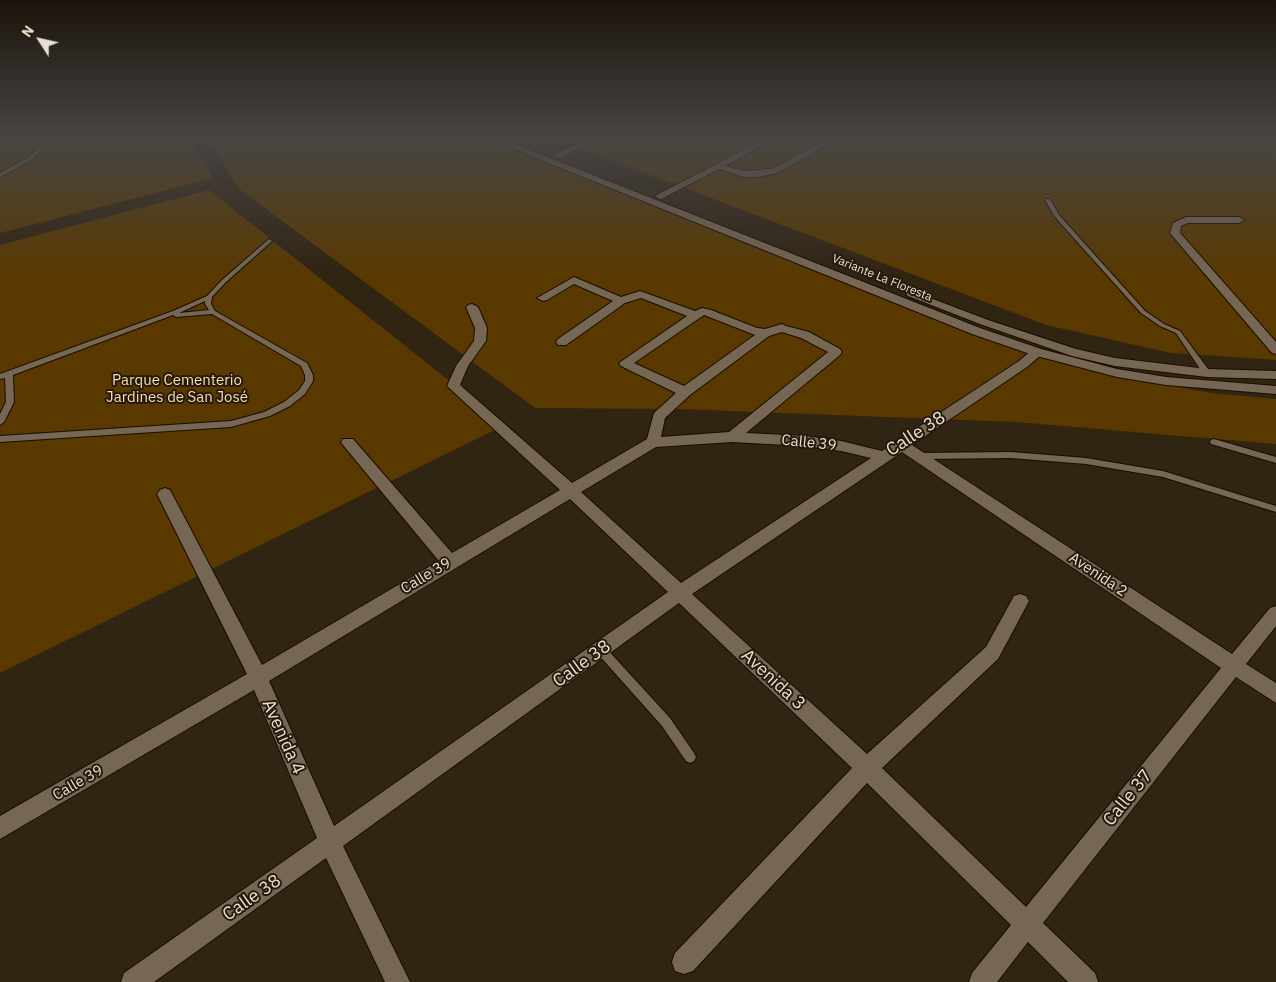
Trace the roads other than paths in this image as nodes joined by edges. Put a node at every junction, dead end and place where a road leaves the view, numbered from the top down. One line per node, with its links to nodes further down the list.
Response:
1 (621, 184): 15 (street, Variante La Floresta)
2 (627, 184): 4 (street, Variante La Floresta)
3 (683, 184): 4 (street)
4 (660, 196): 15 (street, Variante La Floresta)
5 (1048, 200): 21 (lane)
6 (1238, 220): 18 (street)
7 (269, 241): 8 (lane)
8 (209, 297): 12 (lane); 14 (lane)
9 (543, 298): 10 (street)
10 (622, 301): 13 (street); 17 (street)
11 (472, 307): 36 (street, Avenida 3)
12 (213, 312): 14 (lane); 28 (lane)
13 (696, 314): 16 (street); 25 (street)
14 (162, 316): 20 (lane)
15 (980, 327): 19 (street, Variante La Floresta); 21 (street, Variante La Floresta)
16 (764, 333): 25 (street); 27 (street)
17 (562, 342)
18 (1276, 350)
19 (1037, 352): 24 (street, Variante La Floresta); 32 (street, Calle 38)
20 (9, 373): 23 (lane); 26 (lane)
21 (1207, 373): 22 (street, Variante La Floresta)
22 (1276, 375)
23 (0, 377)
24 (1276, 390)
25 (685, 392): 30 (street)
26 (0, 422)
27 (732, 436): 30 (street, Calle 39); 33 (street, Calle 39)
28 (0, 439)
29 (348, 442): 39 (street)
30 (653, 442): 36 (street, Calle 39)
31 (1214, 442): 35 (lane)
32 (901, 444): 33 (street, Calle 38); 34 (street)
33 (883, 456): 40 (street, Calle 38)
34 (920, 456): 38 (lane); 44 (street, Avenida 2)
35 (1276, 460)
36 (570, 490): 39 (street, Calle 39); 40 (street, Avenida 3)
37 (165, 494): 45 (street, Avenida 4)
38 (1276, 509)
39 (450, 562): 45 (street, Calle 39)
40 (680, 593): 43 (street, Calle 38); 48 (street, Avenida 3)
41 (1020, 601): 48 (street)
42 (1276, 613): 44 (street, Calle 37)
43 (601, 650): 47 (lane); 50 (street, Calle 38)
44 (1234, 666): 46 (street, Avenida 2); 51 (street, Calle 37)
45 (257, 678): 49 (street, Calle 39); 50 (street, Avenida 4)
46 (1276, 694)
47 (690, 758)
48 (867, 768): 51 (street, Avenida 3); 52 (street)
49 (0, 828)
50 (330, 843): 53 (street, Calle 38); 54 (street, Avenida 4)
51 (1028, 923): 55 (street, Calle 37); 56 (street, Avenida 3)
52 (684, 962)
53 (133, 982)
54 (398, 982)
55 (980, 982)
56 (1086, 982)

